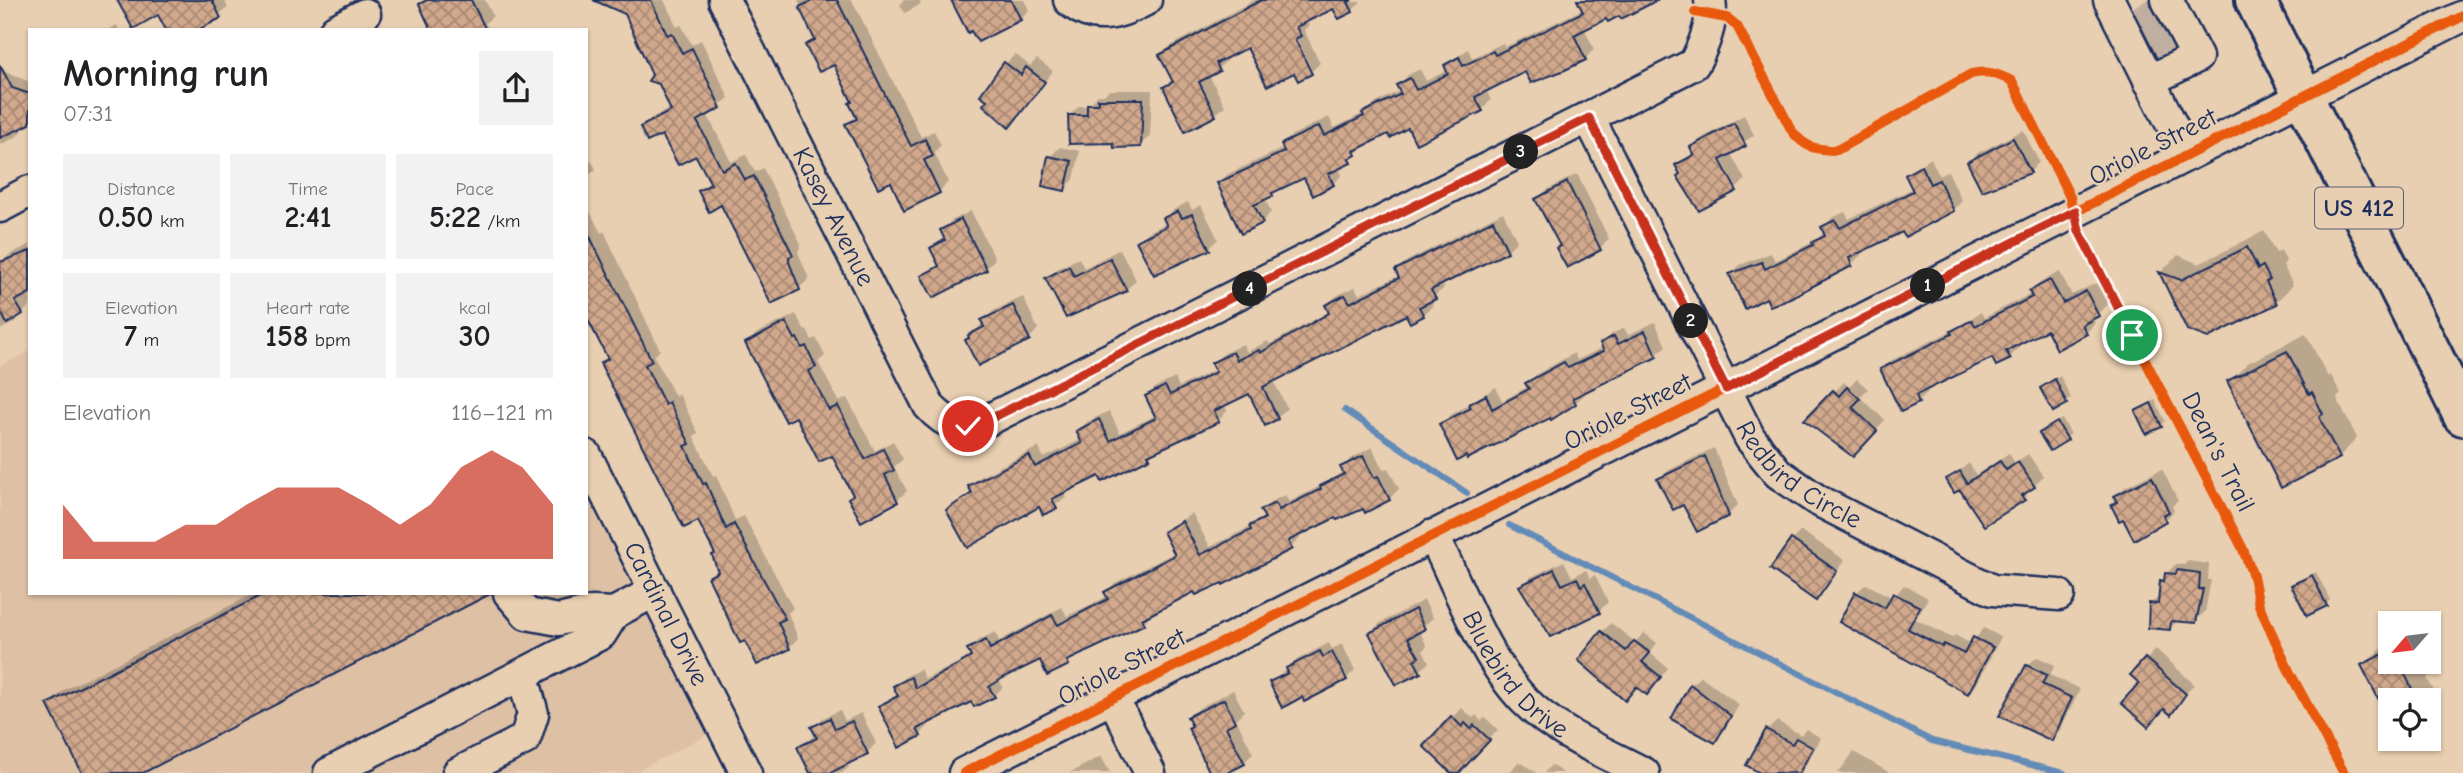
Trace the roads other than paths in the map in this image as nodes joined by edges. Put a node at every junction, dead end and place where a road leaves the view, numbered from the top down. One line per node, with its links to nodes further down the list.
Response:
1 (724, 0): 12 (street, Kasey Avenue)
2 (1069, 0): 3 (street)
3 (1146, 0)
4 (2255, 0): 11 (highway, US 412)
5 (1710, 7): 12 (street)
6 (365, 15): 9 (street)
7 (2463, 16): 11 (street, Oriole Street)
8 (2145, 19): 10 (street); 10 (street)
9 (339, 28)
10 (2150, 81): 13 (street)
11 (2303, 97): 13 (street, Oriole Street); 17 (highway, US 412)
12 (1589, 118): 16 (street, Redbird Circle)
13 (2187, 155): 16 (street, Oriole Street)
14 (28, 192): 15 (street)
15 (0, 207)
16 (1726, 389): 19 (street, Oriole Street); 22 (street, Redbird Circle)
17 (2463, 416)
18 (588, 459): 20 (street, Cardinal Drive)
19 (1433, 535): 25 (street, Oriole Street); 31 (street, Bluebird Drive)
20 (655, 591): 23 (street); 28 (street, Cardinal Drive)
21 (511, 595): 23 (street)
22 (2059, 595)
23 (614, 613): 24 (street)
24 (523, 676): 26 (street); 27 (street)
25 (1113, 698): 29 (street, Oriole Street); 30 (street)
26 (329, 773)
27 (458, 773)
28 (746, 773)
29 (964, 773)
30 (1150, 773)
31 (1644, 773)

